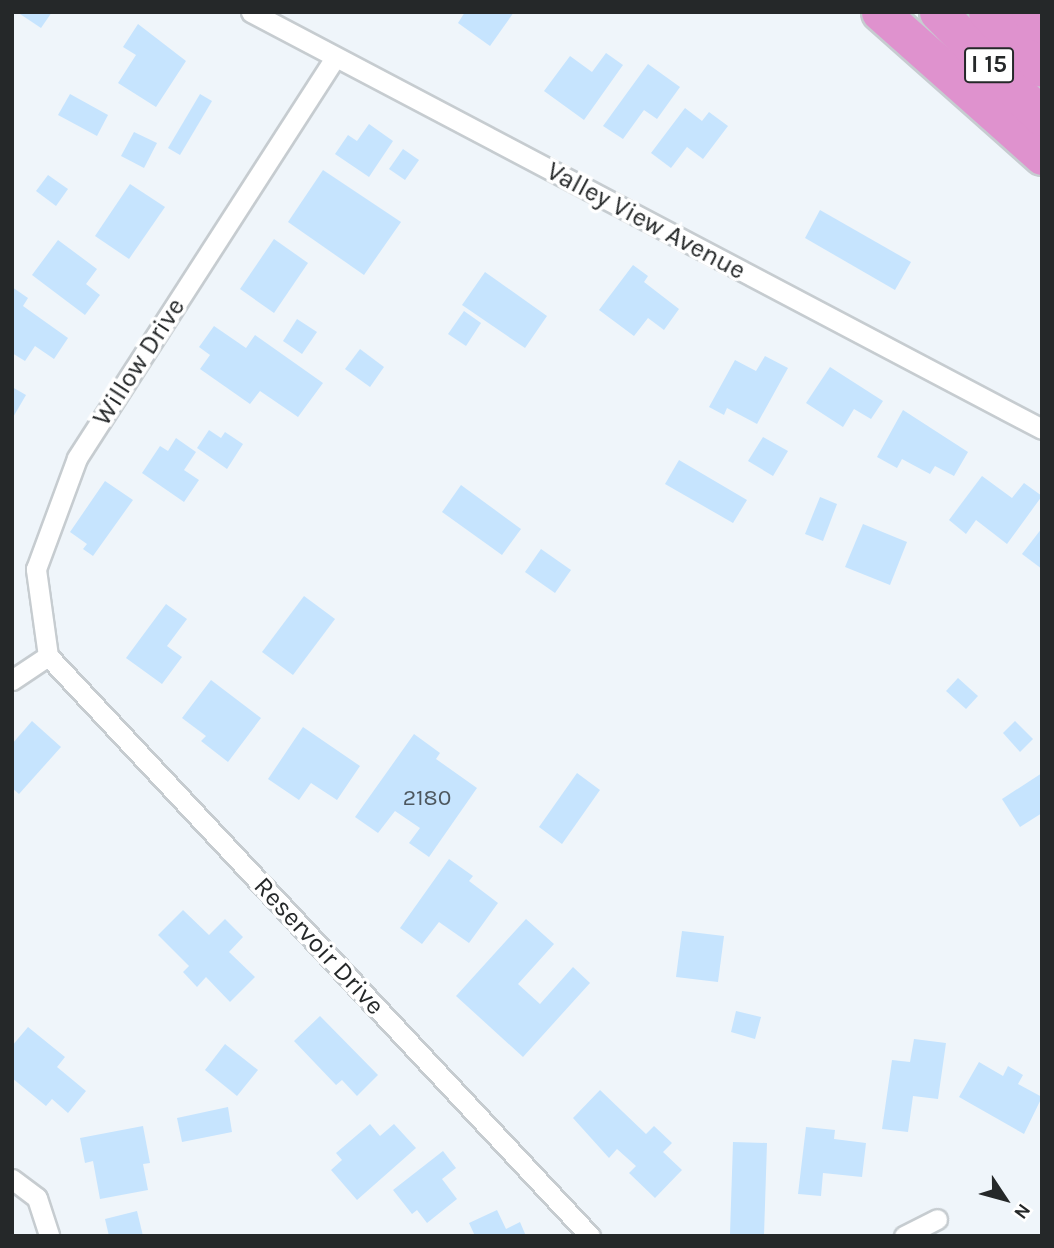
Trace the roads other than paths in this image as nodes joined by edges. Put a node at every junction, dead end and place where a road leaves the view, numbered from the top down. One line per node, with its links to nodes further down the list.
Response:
1 (251, 12): 7 (street, Valley View Avenue)
2 (880, 12): 10 (highway)
3 (937, 12): 9 (highway, I 15)
4 (987, 12): 8 (highway)
5 (1030, 12): 6 (highway)
6 (1042, 24)
7 (335, 58): 11 (street, Valley View Avenue); 12 (street, Willow Drive)
8 (1042, 68)
9 (1042, 117)
10 (1042, 156)
11 (1042, 429)
12 (48, 656): 13 (street); 17 (street, Reservoir Drive)
13 (12, 680)
14 (12, 1179): 16 (street)
15 (937, 1219): 18 (street)
16 (49, 1236)
17 (590, 1236)
18 (904, 1236)

